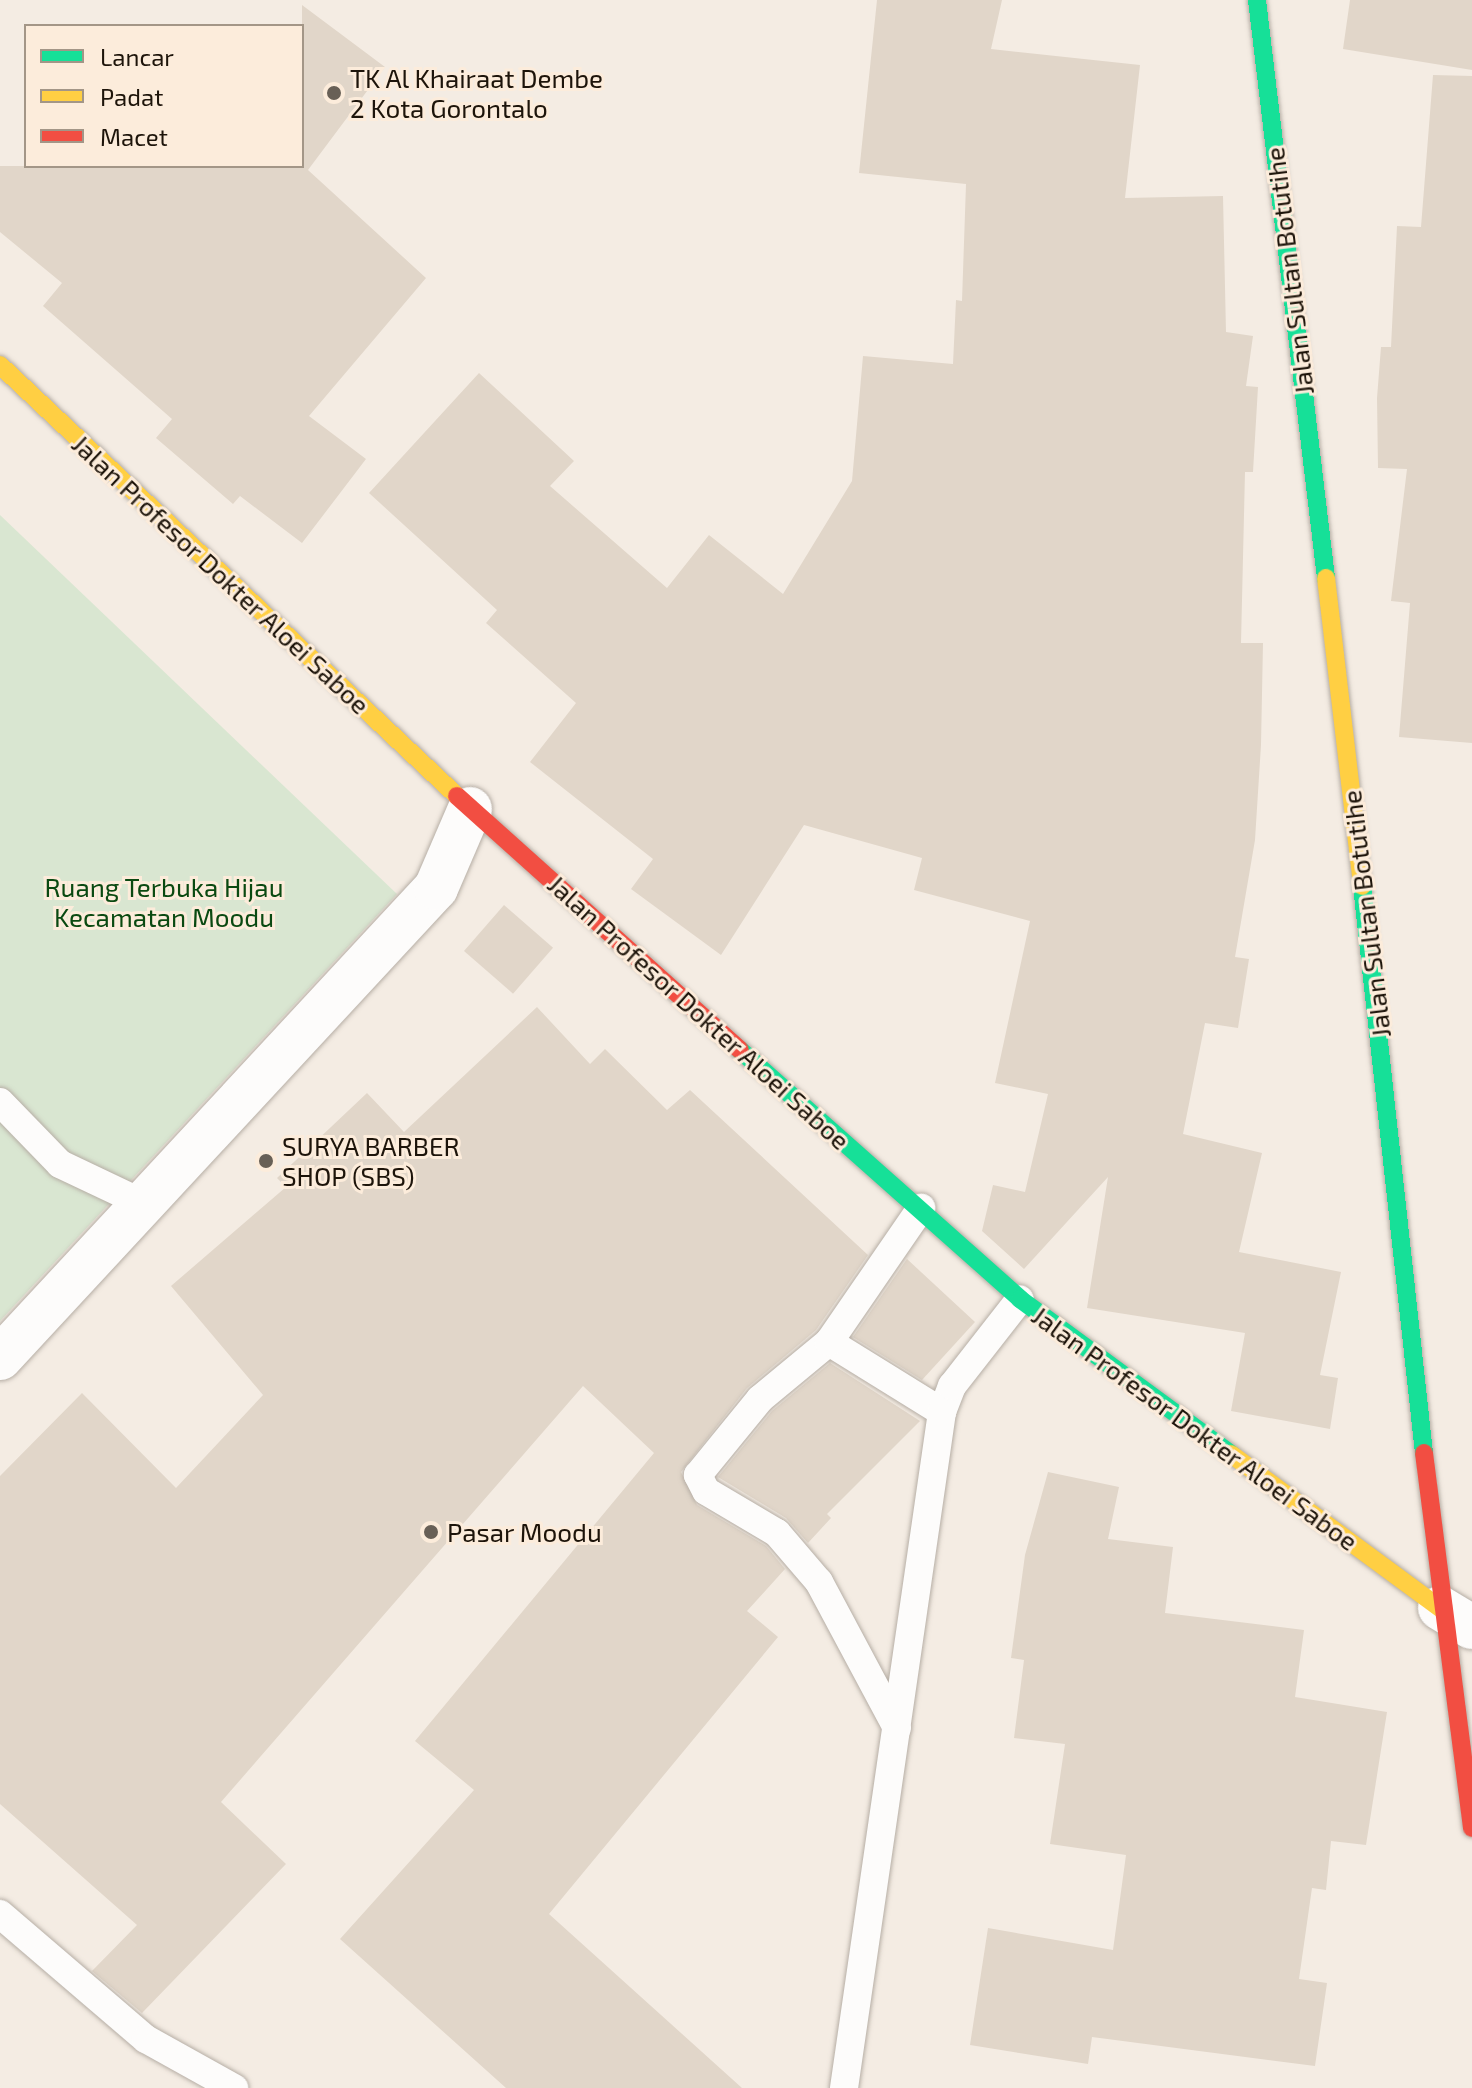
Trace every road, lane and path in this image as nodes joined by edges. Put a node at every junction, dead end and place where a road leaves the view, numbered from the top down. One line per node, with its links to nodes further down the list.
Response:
1 (1257, 0): 11 (street, Jalan Sultan Botutihe)
2 (0, 365): 3 (street, Jalan Profesor Dokter Aloei Saboe)
3 (470, 809): 5 (street); 6 (street, Jalan Profesor Dokter Aloei Saboe)
4 (0, 1102): 5 (lane)
5 (140, 1202): 9 (street)
6 (921, 1208): 7 (street, Jalan Profesor Dokter Aloei Saboe); 8 (lane)
7 (1020, 1299): 10 (lane); 11 (street, Jalan Profesor Dokter Aloei Saboe)
8 (829, 1342): 10 (lane); 12 (lane)
9 (0, 1358)
10 (942, 1412): 12 (lane)
11 (1456, 1618): 13 (street, Jalan Sultan Botutihe)
12 (897, 1728): 16 (lane)
13 (1472, 1828)
14 (0, 1914): 15 (lane)
15 (234, 2088)
16 (844, 2088)

